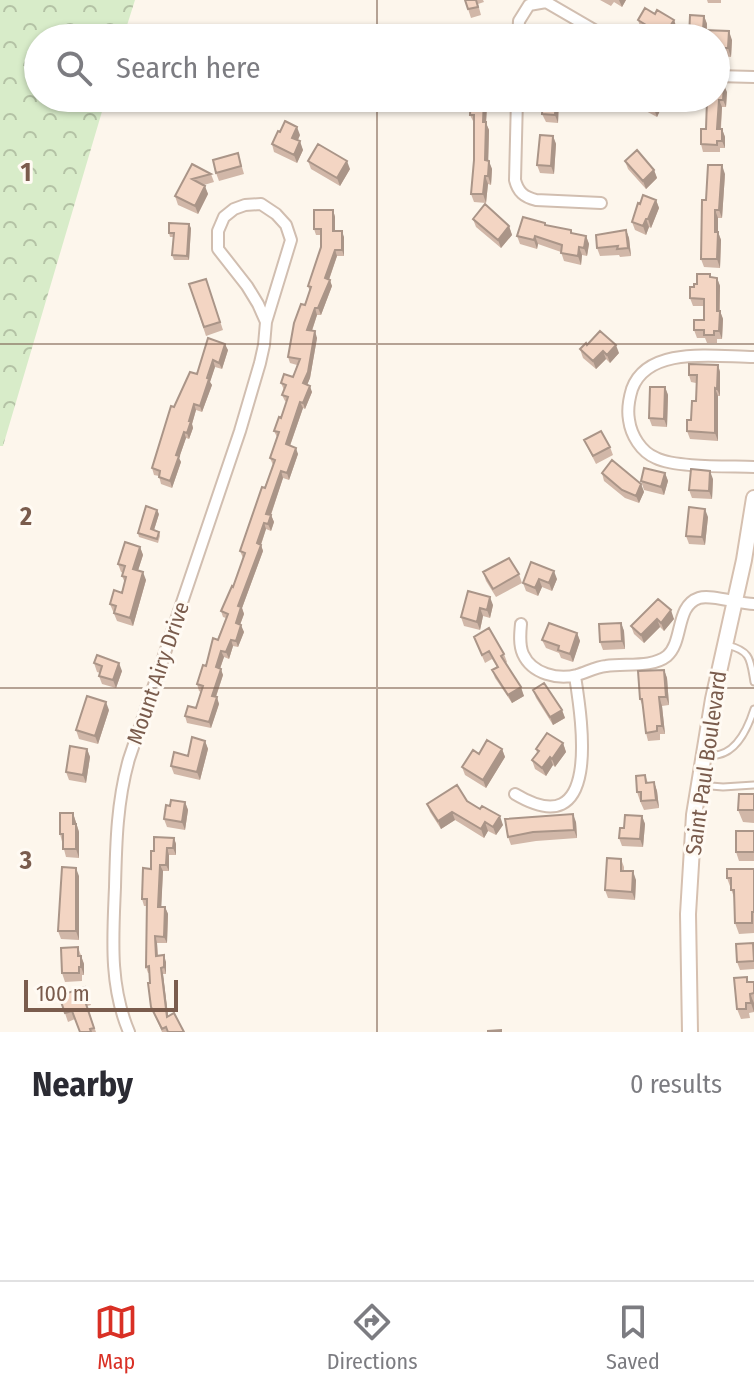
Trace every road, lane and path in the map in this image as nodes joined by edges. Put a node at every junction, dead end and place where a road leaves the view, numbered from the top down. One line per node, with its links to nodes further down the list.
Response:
1 (519, 24): 2 (street)
2 (584, 24)
3 (730, 76): 4 (street)
4 (754, 77)
5 (517, 112): 6 (street)
6 (601, 203)
7 (266, 322): 7 (street, Mount Airy Drive); 22 (street, Mount Airy Drive)
8 (754, 357): 9 (street)
9 (754, 467)
10 (754, 498): 11 (street, Saint Paul Boulevard)
11 (734, 603): 12 (street); 14 (street, Saint Paul Boulevard); 15 (street)
12 (754, 604)
13 (521, 624): 15 (street)
14 (725, 644): 16 (lane); 18 (street, Saint Paul Boulevard)
15 (575, 676): 21 (street)
16 (754, 682)
17 (754, 709): 18 (lane)
18 (702, 755): 19 (street, Saint Paul Boulevard)
19 (698, 785): 20 (lane); 23 (street, Saint Paul Boulevard)
20 (754, 785)
21 (515, 794)
22 (129, 1032)
23 (690, 1032)

